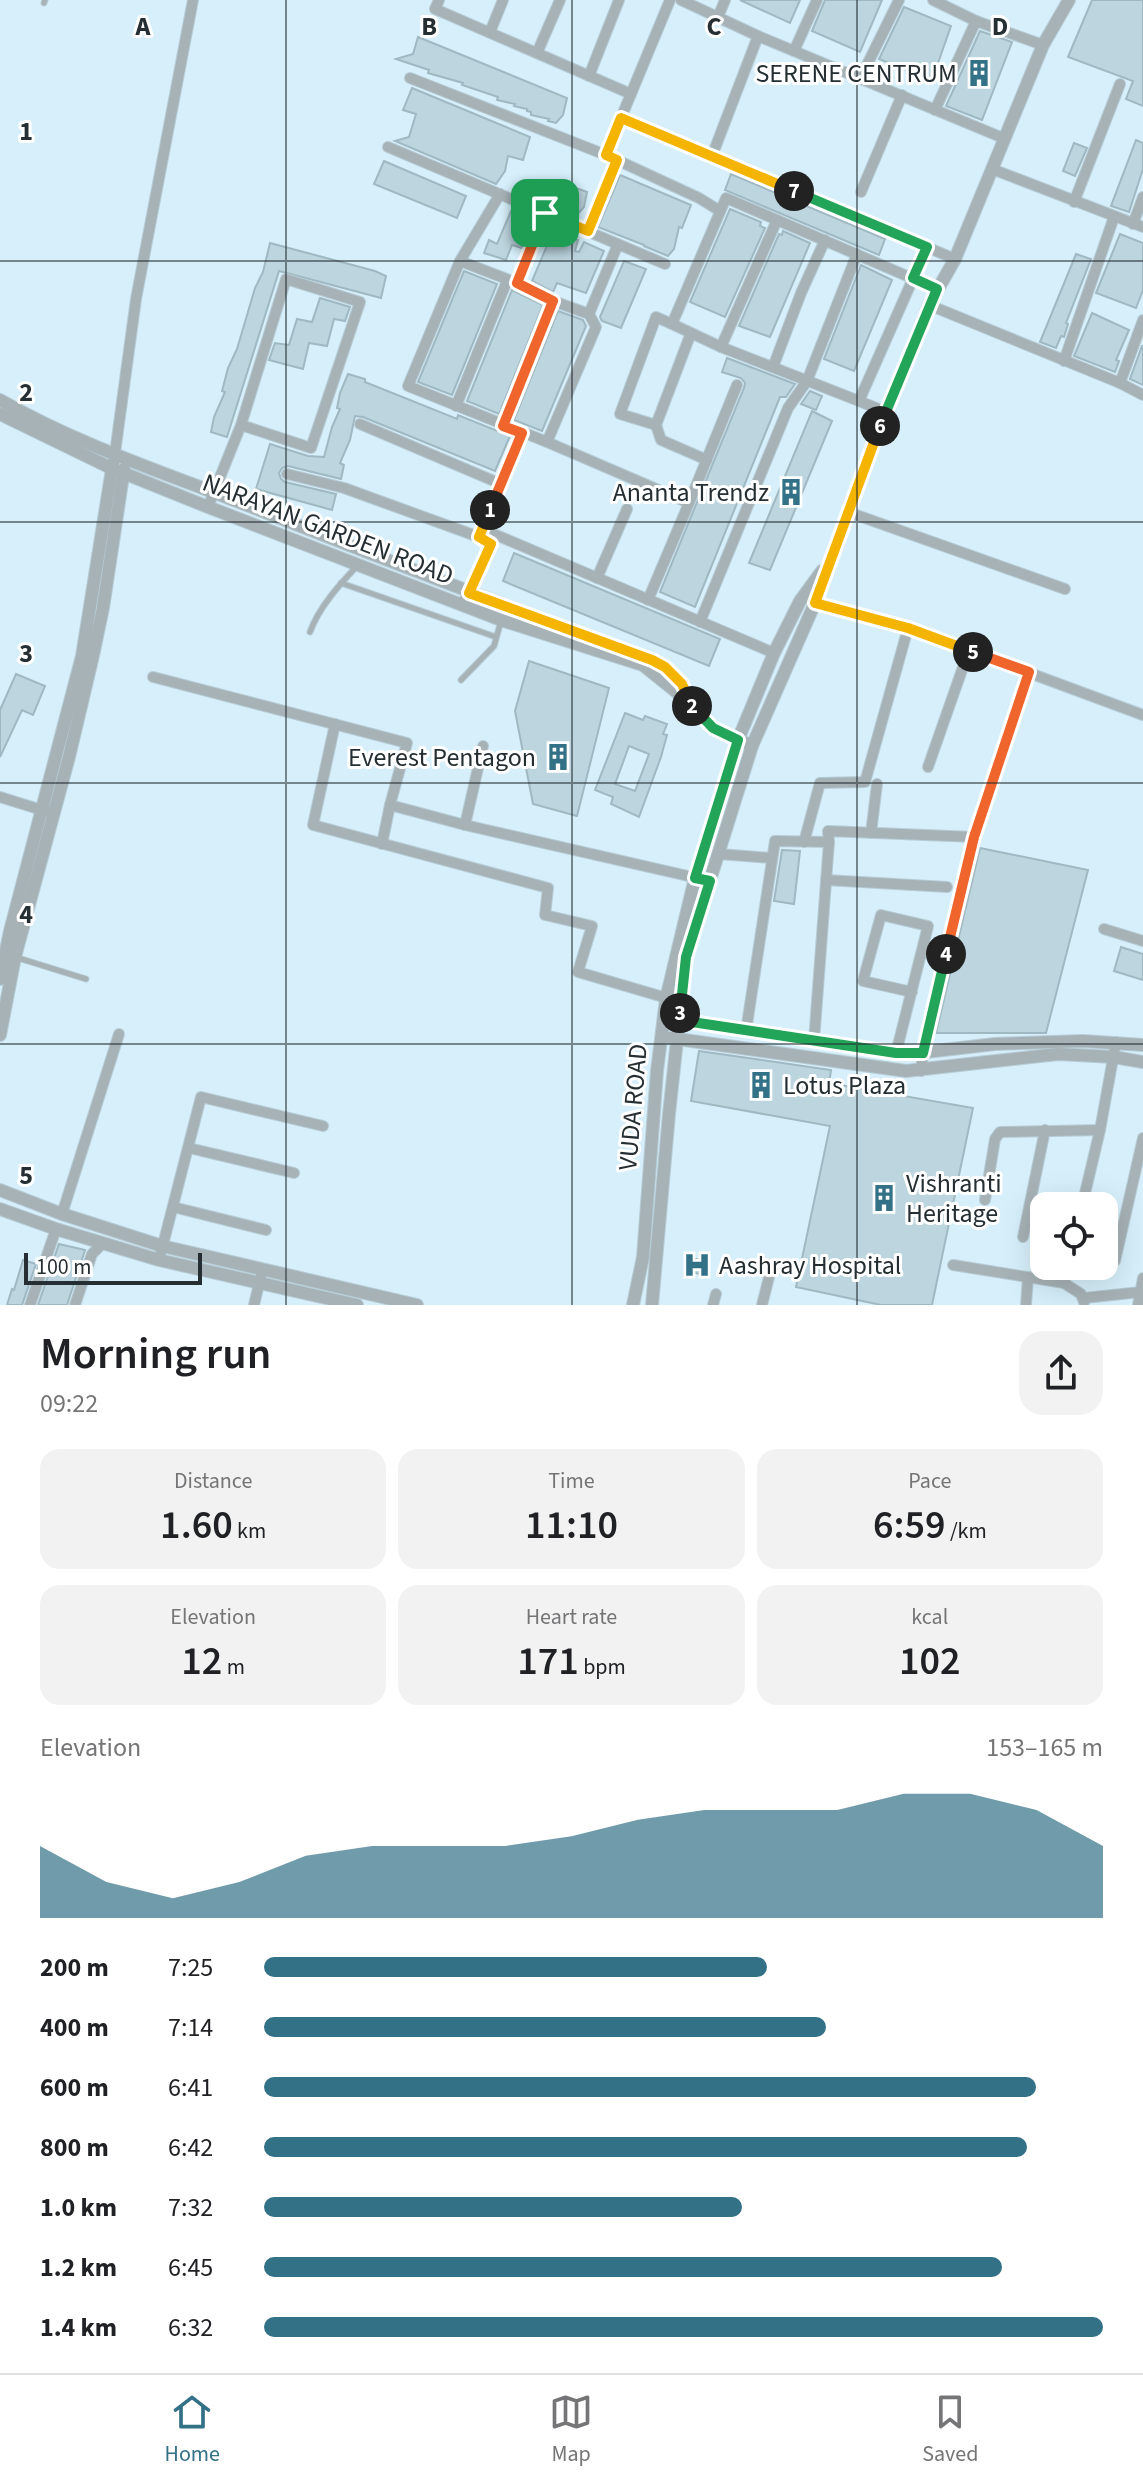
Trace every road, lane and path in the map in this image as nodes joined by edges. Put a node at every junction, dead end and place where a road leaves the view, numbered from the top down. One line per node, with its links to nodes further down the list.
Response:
1 (193, 0): 77 (street)
2 (439, 0): 15 (street)
3 (503, 0): 15 (street)
4 (560, 0): 19 (street)
5 (619, 0): 20 (street)
6 (670, 0): 24 (street)
7 (681, 0): 13 (street)
8 (725, 0): 13 (street)
9 (817, 0): 18 (street)
10 (899, 0): 21 (street)
11 (933, 0): 14 (street)
12 (1069, 0): 17 (street)
13 (718, 17): 16 (street)
14 (976, 21): 17 (street); 26 (street)
15 (490, 32): 19 (street)
16 (758, 36): 18 (street); 31 (street)
17 (1043, 45): 28 (street)
18 (794, 51): 21 (street)
19 (537, 53): 20 (street)
20 (589, 76): 24 (street)
21 (861, 77): 25 (street)
22 (410, 78): 30 (street)
23 (1120, 84): 37 (street)
24 (631, 94): 27 (street)
25 (902, 95): 26 (street); 34 (street)
26 (935, 110): 28 (street)
27 (621, 118): 30 (street); 31 (street)
28 (1003, 138): 33 (street)
29 (388, 147): 35 (street)
30 (606, 155): 32 (street)
31 (712, 156): 46 (street)
32 (617, 160): 38 (street); 43 (street)
33 (992, 169): 37 (street); 48 (street)
34 (861, 192)
35 (500, 194): 39 (street); 49 (street)
36 (1143, 197): 42 (street)
37 (1074, 202): 40 (street)
38 (720, 211): 41 (street); 57 (street)
39 (545, 213): 43 (street); 51 (street)
40 (1114, 217): 42 (street); 60 (street)
41 (777, 220): 44 (street); 59 (street)
42 (1138, 226)
43 (588, 231): 45 (street)
44 (825, 240): 47 (street); 61 (street)
45 (618, 244): 50 (street); 55 (street)
46 (929, 248): 48 (street); 52 (street)
47 (857, 254): 52 (street); 62 (street)
48 (949, 256): 52 (street)
49 (460, 261): 51 (street); 68 (street)
50 (665, 264)
51 (512, 282): 53 (street); 68 (street)
52 (923, 282): 54 (street); 67 (street)
53 (553, 301): 55 (street); 74 (street)
54 (929, 305): 60 (street); 69 (street)
55 (589, 314): 76 (street)
56 (1143, 320): 63 (street)
57 (672, 324): 58 (street); 73 (street)
58 (691, 333): 59 (street); 73 (street)
59 (721, 347): 61 (street)
60 (1064, 361): 63 (street)
61 (773, 367): 62 (street)
62 (807, 381): 67 (street); 97 (street)
63 (1120, 383): 65 (street)
64 (737, 385): 78 (street)
65 (1143, 395)
66 (0, 400): 77 (street, NARAYAN GARDEN ROAD)
67 (860, 402): 69 (street)
68 (456, 406): 74 (street)
69 (886, 412): 86 (street)
70 (0, 414): 79 (street, NARAYAN GARDEN ROAD)
71 (360, 424): 81 (street)
72 (241, 425): 72 (street); 82 (street)
73 (656, 425): 78 (street)
74 (503, 426): 75 (street)
75 (522, 433): 76 (street); 81 (street)
76 (547, 442): 83 (street)
77 (120, 455): 79 (street); 82 (street, NARAYAN GARDEN ROAD)
78 (707, 460): 83 (street)
79 (117, 471): 84 (street, NARAYAN GARDEN ROAD); 116 (street)
80 (287, 474): 87 (street)
81 (501, 484): 87 (street)
82 (213, 492): 84 (street); 93 (street, NARAYAN GARDEN ROAD)
83 (689, 503): 94 (street)
84 (208, 507): 89 (street, NARAYAN GARDEN ROAD)
85 (627, 509): 90 (street)
86 (848, 512): 88 (street); 92 (street)
87 (480, 533): 90 (street); 93 (street)
88 (829, 563): 95 (street, VUDA ROAD); 102 (street, VUDA ROAD)
89 (359, 564): 91 (lane); 93 (street, NARAYAN GARDEN ROAD)
90 (597, 578): 94 (street)
91 (341, 583): 99 (lane); 100 (lane)
92 (1065, 589)
93 (465, 599): 96 (street, NARAYAN GARDEN ROAD); 106 (street, NARAYAN GARDEN ROAD)
94 (648, 600): 97 (street)
95 (815, 603): 98 (street); 111 (street, VUDA ROAD)
96 (501, 620): 100 (lane); 106 (street, NARAYAN GARDEN ROAD)
97 (700, 622): 102 (street)
98 (908, 628): 101 (street); 120 (street)
99 (310, 632)
100 (496, 637): 105 (lane)
101 (969, 650): 103 (street); 112 (street)
102 (774, 653): 109 (street, VUDA ROAD)
103 (1029, 672): 107 (street); 119 (street)
104 (153, 677): 108 (street)
105 (461, 680)
106 (689, 702): 109 (street)
107 (1143, 715)
108 (335, 724): 115 (street); 122 (street)
109 (738, 740): 111 (street); 125 (street, VUDA ROAD)
110 (483, 746): 117 (street)
111 (752, 746): 123 (street, VUDA ROAD)
112 (928, 767)
113 (877, 784): 118 (street)
114 (0, 797): 116 (street)
115 (390, 805): 117 (street); 122 (street)
116 (48, 812): 131 (street); 132 (street)
117 (465, 825): 125 (street)
118 (871, 833): 119 (street); 121 (street)
119 (974, 837): 148 (street)
120 (804, 842): 121 (street); 124 (street)
121 (829, 842): 126 (street)
122 (382, 844): 135 (street)
123 (719, 854): 124 (street); 127 (street, VUDA ROAD)
124 (772, 858): 139 (street)
125 (695, 878): 127 (street); 135 (street, VUDA ROAD)
126 (826, 880): 128 (street); 144 (street)
127 (710, 881): 136 (street, VUDA ROAD)
128 (947, 887)
129 (1104, 929): 130 (street)
130 (1143, 941)
131 (15, 957): 133 (lane); 141 (street)
132 (0, 979)
133 (86, 979)
134 (912, 992): 134 (street); 147 (street)
135 (666, 999): 136 (street); 137 (street, VUDA ROAD)
136 (680, 1000): 138 (street, VUDA ROAD)
137 (663, 1019): 138 (street); 142 (street, VUDA ROAD)
138 (679, 1020): 139 (street); 143 (street, VUDA ROAD)
139 (746, 1031): 144 (street)
140 (119, 1034): 164 (street)
141 (0, 1035)
142 (661, 1037): 143 (street); 187 (street, VUDA ROAD)
143 (678, 1039): 151 (street); 188 (street, VUDA ROAD)
144 (814, 1041): 147 (street)
145 (1116, 1042): 146 (street); 148 (street); 149 (street)
146 (1143, 1045)
147 (903, 1053): 148 (street); 151 (street)
148 (923, 1053): 152 (street)
149 (1114, 1057): 150 (street); 152 (street); 155 (street)
150 (1143, 1062)
151 (906, 1071): 152 (street)
152 (921, 1071)
153 (323, 1126): 157 (street)
154 (1045, 1130): 155 (street); 161 (street); 167 (street)
155 (1100, 1130): 160 (street)
156 (1143, 1138): 170 (street)
157 (189, 1148): 158 (street); 162 (street)
158 (294, 1173)
159 (0, 1190): 164 (street)
160 (1085, 1192)
161 (985, 1200)
162 (173, 1207): 166 (street); 169 (street)
163 (0, 1209): 165 (street)
164 (62, 1214): 169 (street)
165 (56, 1229): 168 (street); 182 (street)
166 (266, 1230)
167 (1023, 1237)
168 (102, 1244): 171 (street); 183 (street)
169 (162, 1246): 171 (street); 173 (street)
170 (1118, 1248)
171 (159, 1260): 178 (street)
172 (953, 1265): 175 (street)
173 (263, 1269): 178 (street); 186 (street)
174 (769, 1277): 189 (street)
175 (1028, 1277): 179 (street); 190 (street)
176 (1143, 1278): 180 (street)
177 (1065, 1280): 179 (street)
178 (259, 1283): 184 (street); 185 (street)
179 (1064, 1283): 181 (street)
180 (1141, 1292): 181 (street); 191 (street)
181 (1084, 1302)
182 (30, 1305)
183 (75, 1305)
184 (254, 1305)
185 (357, 1305)
186 (417, 1305)
187 (633, 1305)
188 (652, 1305)
189 (762, 1305)
190 (1026, 1305)
191 (1138, 1305)

